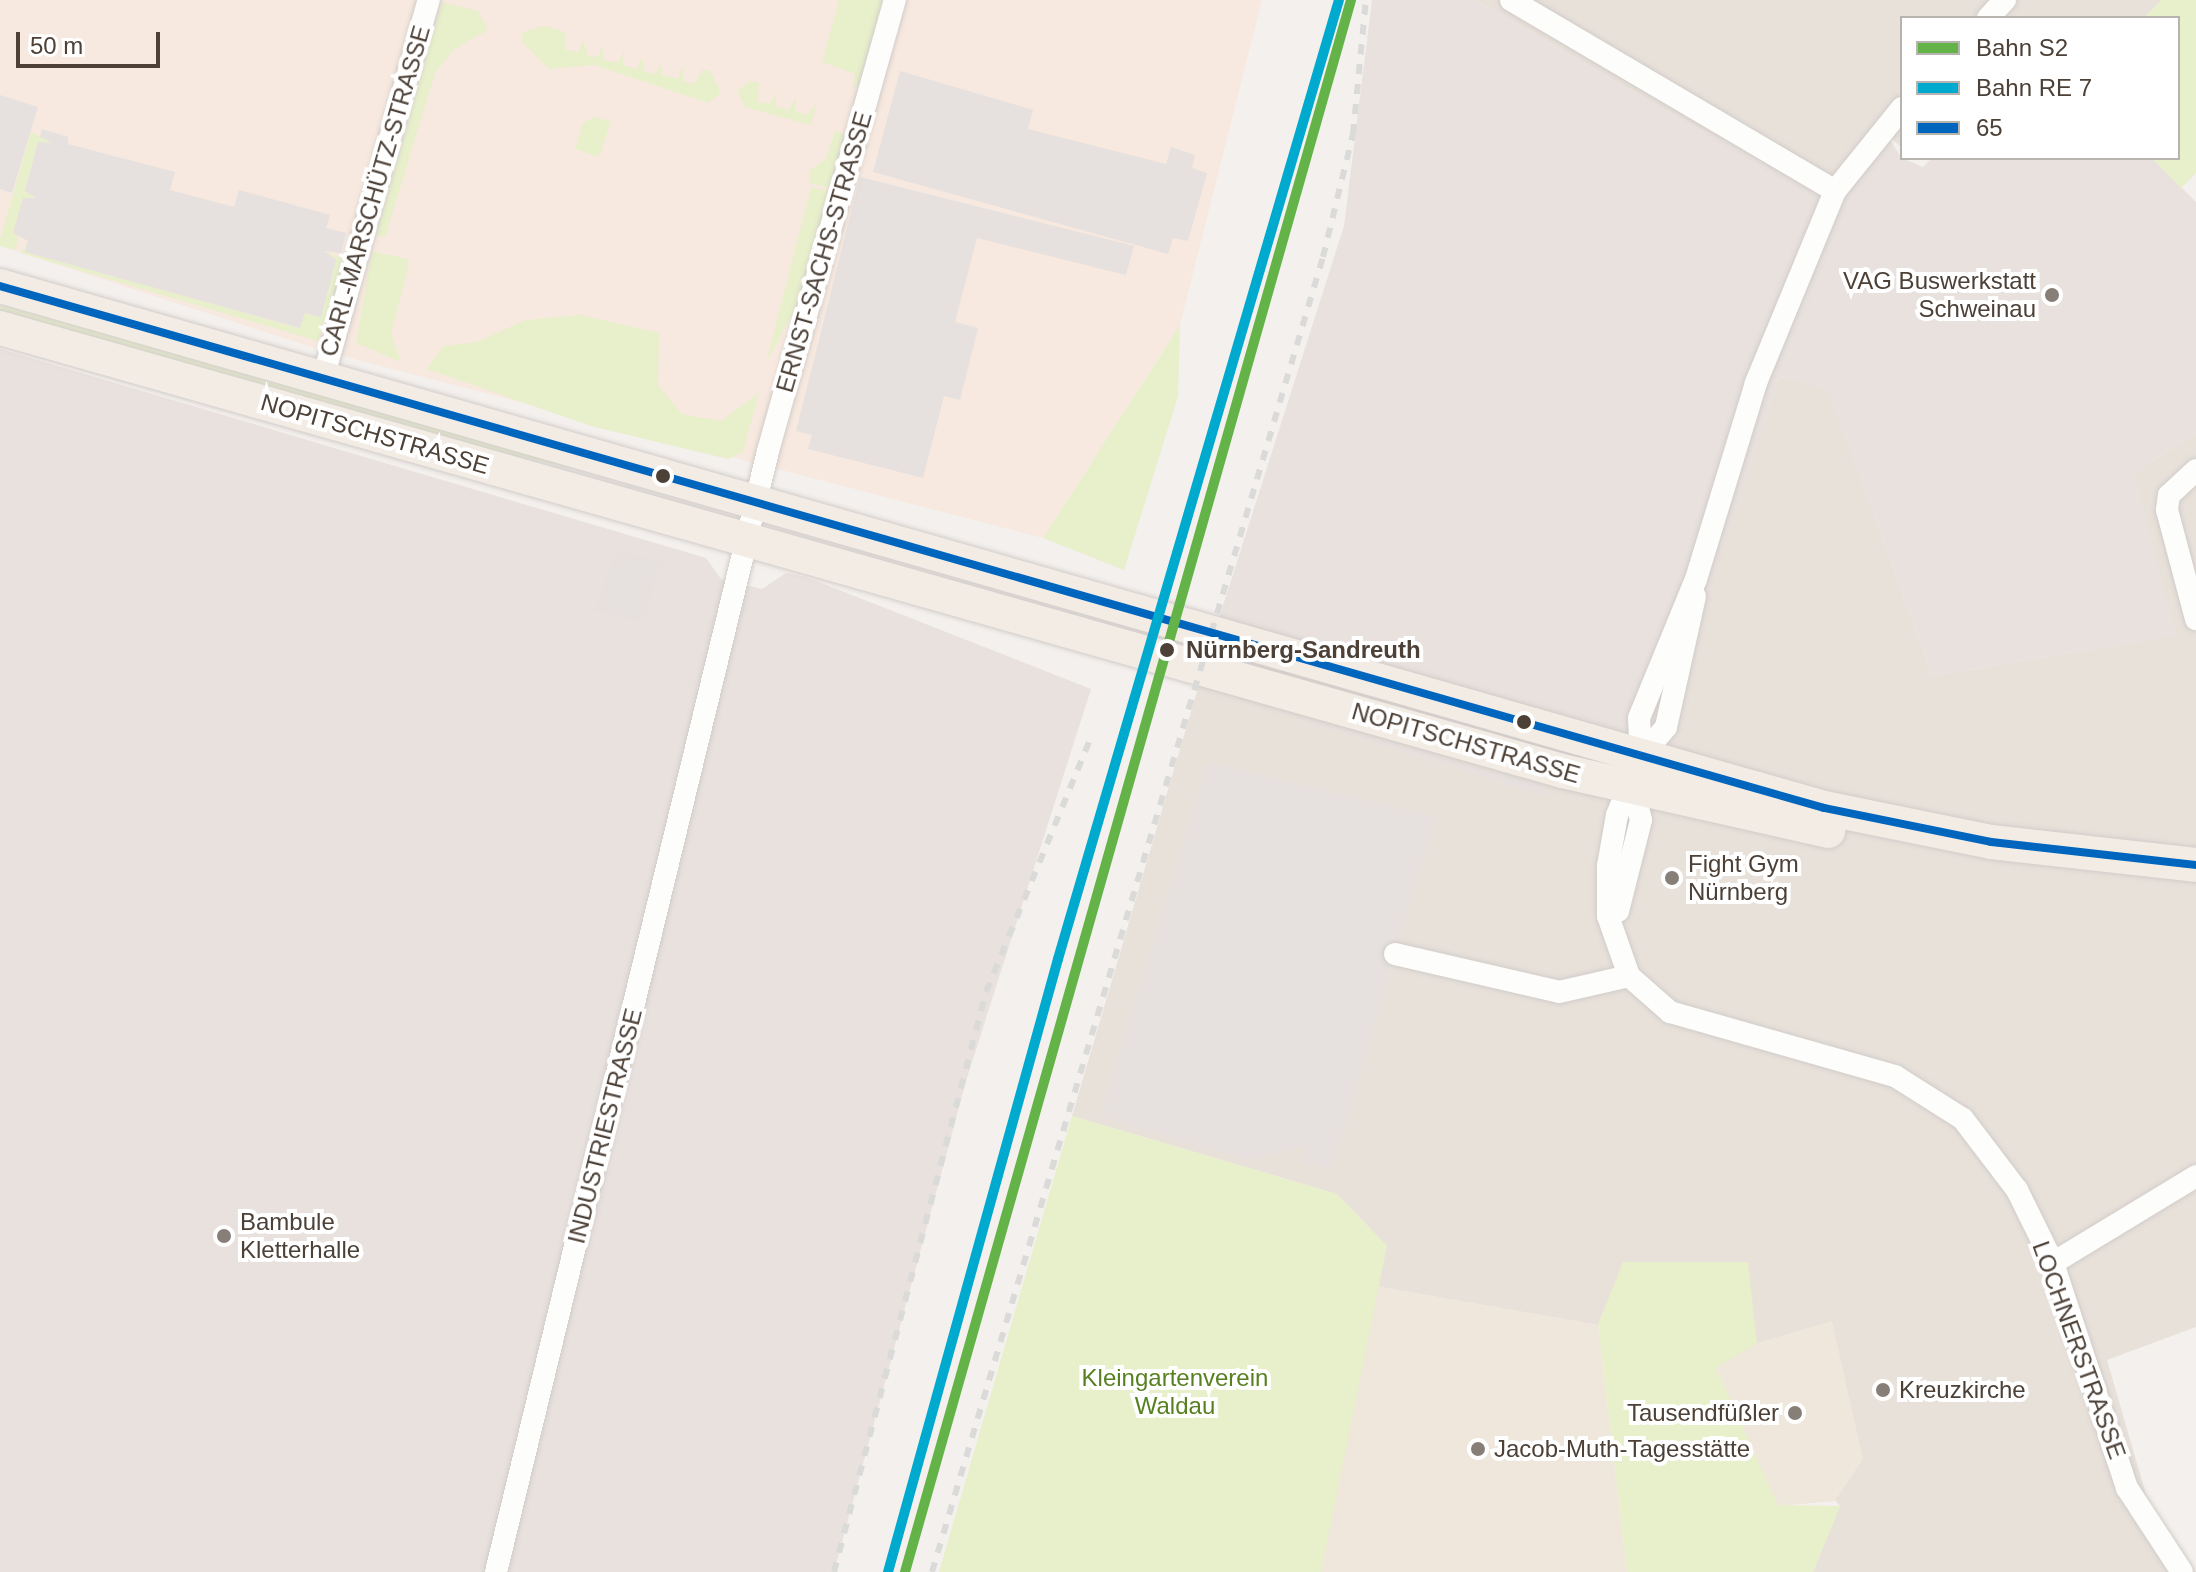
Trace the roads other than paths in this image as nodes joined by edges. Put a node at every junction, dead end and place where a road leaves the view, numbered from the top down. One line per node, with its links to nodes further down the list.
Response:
1 (429, 0): 10 (street, CARL-MARSCHÜTZ-STRASSE)
2 (895, 0): 14 (street, ERNST-SACHS-STRASSE)
3 (1511, 0): 7 (street)
4 (2005, 0): 5 (street)
5 (1990, 16)
6 (1900, 110): 7 (street)
7 (1835, 191): 17 (street)
8 (0, 286): 10 (main road, NOPITSCHSTRASSE)
9 (0, 328): 13 (main road, NOPITSCHSTRASSE)
10 (322, 382): 11 (main road, NOPITSCHSTRASSE)
11 (586, 457): 13 (main road); 14 (main road, NOPITSCHSTRASSE)
12 (2196, 470): 16 (street)
13 (568, 489): 15 (main road, NOPITSCHSTRASSE)
14 (757, 506): 15 (street); 17 (main road, NOPITSCHSTRASSE)
15 (749, 540): 17 (main road, NOPITSCHSTRASSE); 24 (street, INDUSTRIESTRASSE)
16 (2196, 619)
17 (1637, 772): 18 (main road, NOPITSCHSTRASSE); 19 (main road, NOPITSCHSTRASSE); 21 (street)
18 (2196, 865)
19 (2196, 883)
20 (1395, 954): 21 (street)
21 (1629, 976): 23 (street, LOCHNERSTRASSE)
22 (2196, 1176): 23 (street)
23 (2053, 1263): 25 (street, LOCHNERSTRASSE)
24 (496, 1572)
25 (2182, 1572)

